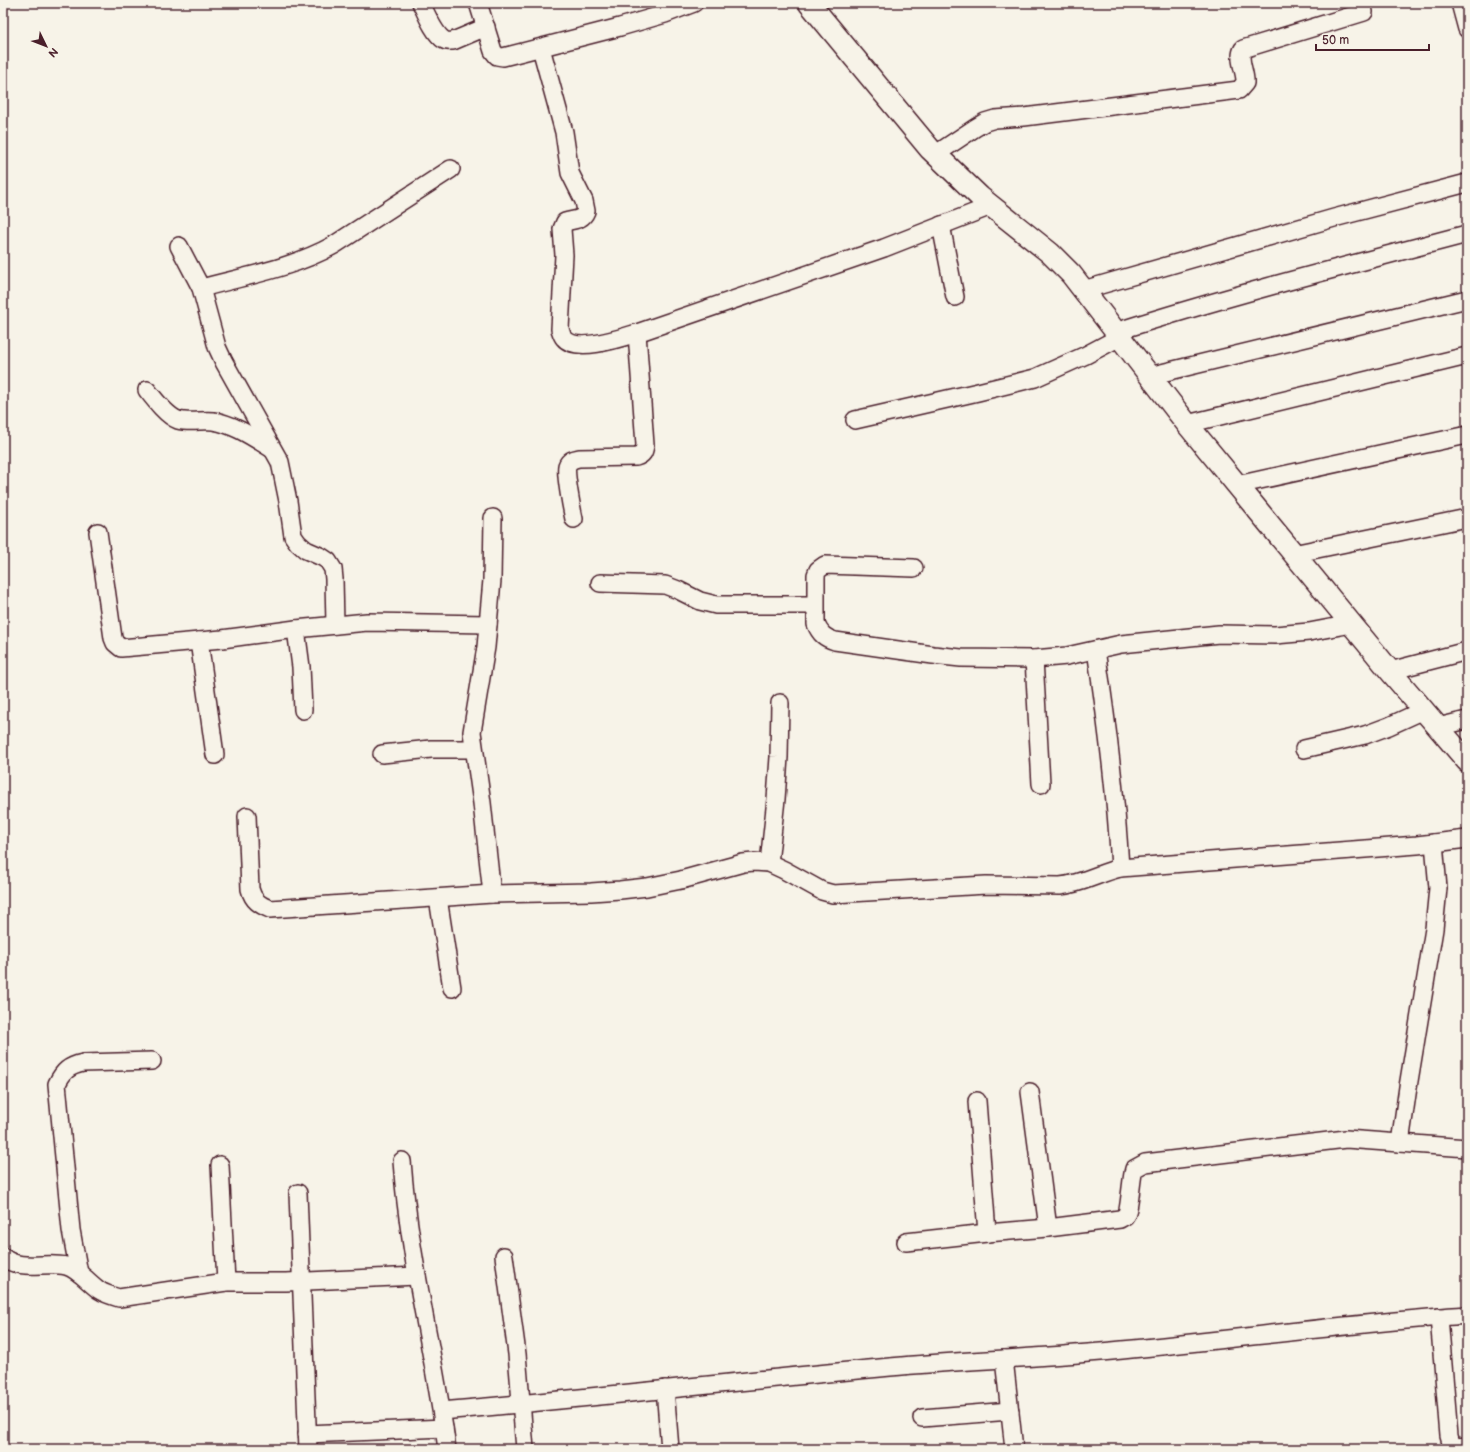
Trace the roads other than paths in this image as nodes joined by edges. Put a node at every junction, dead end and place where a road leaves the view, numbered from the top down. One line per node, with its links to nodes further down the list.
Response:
1 (421, 3): 7 (street)
2 (478, 3): 7 (street)
3 (694, 3): 9 (street)
4 (809, 3): 10 (street)
5 (1460, 3): 8 (street)
6 (1364, 12): 10 (street)
7 (486, 27): 9 (street)
8 (1467, 29)
9 (540, 48): 21 (street)
10 (936, 154): 13 (street)
11 (451, 169): 17 (street)
12 (1467, 183): 18 (street)
13 (991, 206): 14 (street); 18 (street)
14 (941, 225): 19 (street); 21 (street)
15 (1467, 234): 22 (street)
16 (179, 246): 17 (street)
17 (200, 288): 29 (street)
18 (1083, 290): 22 (street)
19 (955, 297)
20 (1467, 299): 24 (street)
21 (637, 333): 33 (street)
22 (1118, 334): 24 (street); 26 (street)
23 (1467, 356): 27 (street)
24 (1149, 376): 27 (street)
25 (147, 390): 29 (street)
26 (855, 420)
27 (1187, 424): 30 (street)
28 (1467, 435): 30 (street)
29 (274, 450): 41 (street)
30 (1237, 485): 35 (street)
31 (493, 518): 39 (street)
32 (1467, 518): 35 (street)
33 (574, 519)
34 (98, 532): 43 (street)
35 (1293, 554): 40 (street)
36 (914, 568): 38 (street)
37 (600, 583): 38 (street)
38 (815, 605): 46 (street)
39 (488, 624): 41 (street); 53 (street)
40 (1351, 624): 44 (street); 47 (street)
41 (335, 625): 42 (street)
42 (296, 629): 43 (street); 49 (street)
43 (199, 641): 56 (street)
44 (1096, 650): 46 (street); 63 (street)
45 (1467, 650): 47 (street)
46 (1034, 659): 58 (street)
47 (1390, 670): 50 (street)
48 (780, 703): 62 (street)
49 (303, 710)
50 (1424, 710): 52 (street); 54 (street)
51 (1467, 720): 52 (street)
52 (1438, 727): 57 (street)
53 (473, 749): 55 (street); 64 (street)
54 (1304, 749)
55 (382, 754)
56 (215, 755)
57 (1467, 761)
58 (1041, 784)
59 (247, 816): 65 (street)
60 (1467, 839): 61 (street)
61 (1434, 843): 63 (street); 70 (street)
62 (769, 863): 63 (street); 64 (street)
63 (1120, 868)
64 (492, 894): 65 (street)
65 (438, 898): 66 (street)
66 (452, 988)
67 (152, 1061): 80 (street)
68 (1030, 1092): 75 (street)
69 (977, 1100): 76 (street)
70 (1400, 1143): 71 (street); 75 (street)
71 (1467, 1148)
72 (402, 1160): 81 (street)
73 (220, 1165): 83 (street)
74 (298, 1193): 82 (street)
75 (1048, 1228): 76 (street)
76 (987, 1233): 77 (street)
77 (906, 1242)
78 (3, 1256): 80 (street)
79 (504, 1256): 88 (street)
80 (79, 1273): 83 (street)
81 (417, 1276): 82 (street); 89 (street)
82 (301, 1281): 83 (street); 93 (street)
83 (226, 1282)
84 (1467, 1315): 85 (street)
85 (1439, 1317): 86 (street); 94 (street)
86 (1004, 1359): 87 (street); 90 (street)
87 (665, 1389): 88 (street); 97 (street)
88 (521, 1404): 89 (street); 96 (street)
89 (442, 1411): 92 (street)
90 (1010, 1411): 91 (street); 98 (street)
91 (922, 1418)
92 (444, 1428): 93 (street); 95 (street)
93 (307, 1442)
94 (1467, 1446)
95 (447, 1449)
96 (525, 1449)
97 (670, 1449)
98 (1014, 1449)

